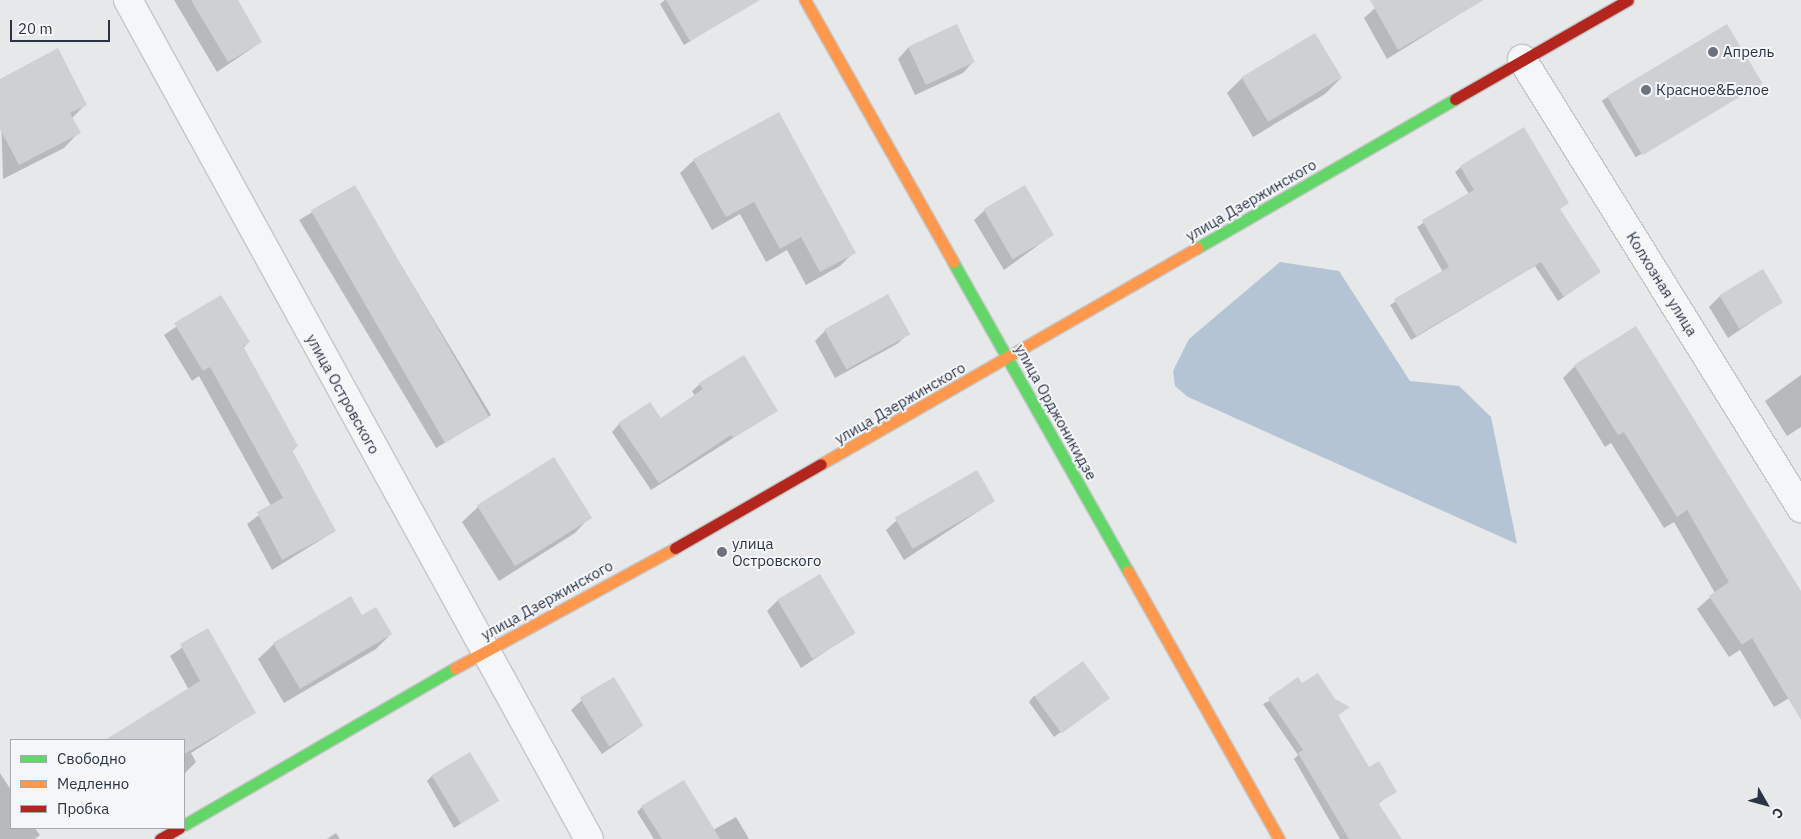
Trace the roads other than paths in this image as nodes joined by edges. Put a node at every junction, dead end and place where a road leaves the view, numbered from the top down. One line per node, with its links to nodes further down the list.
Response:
1 (128, 0): 7 (street, улица Островского)
2 (806, 0): 5 (street, улица Орджоникидзе)
3 (1628, 0): 4 (street, улица Дзержинского)
4 (1522, 59): 5 (street, улица Дзержинского); 6 (street, Колхозная улица)
5 (1009, 358): 7 (street, улица Дзержинского); 12 (street, улица Орджоникидзе)
6 (1801, 508)
7 (484, 651): 8 (street, улица Дзержинского); 11 (street, улица Островского)
8 (185, 824)
9 (177, 829): 10 (street)
10 (160, 839)
11 (589, 839)
12 (1279, 839)

